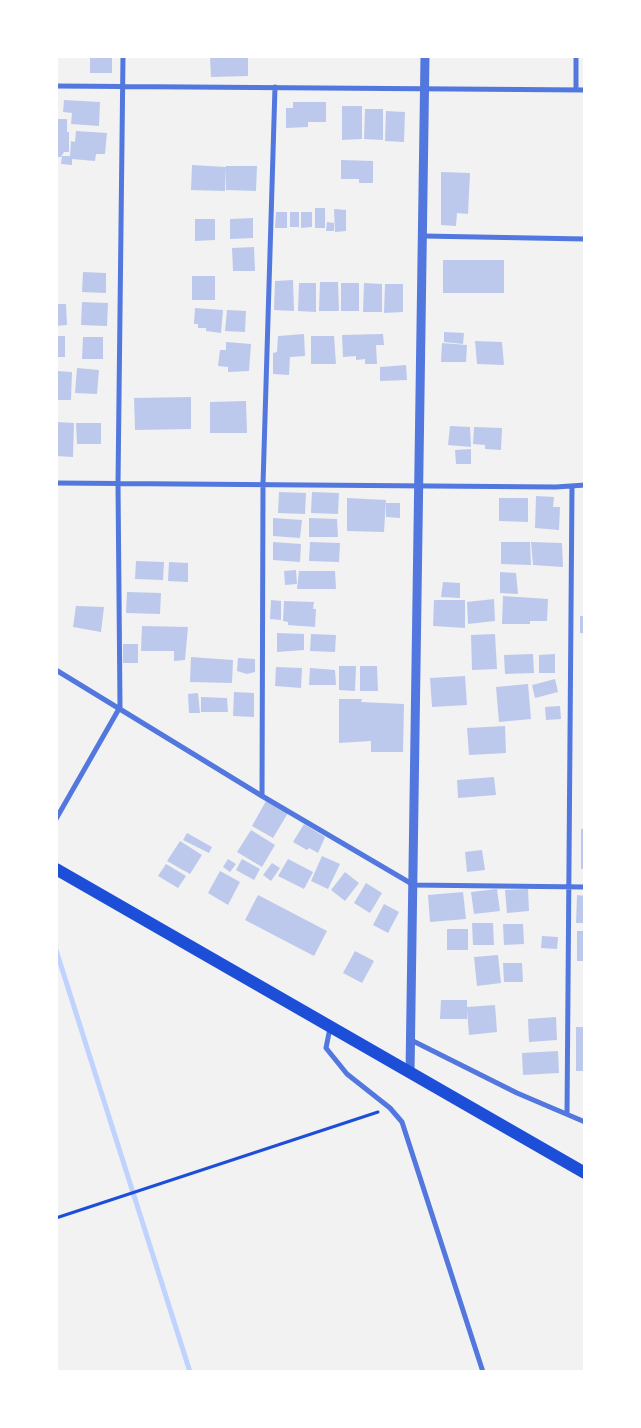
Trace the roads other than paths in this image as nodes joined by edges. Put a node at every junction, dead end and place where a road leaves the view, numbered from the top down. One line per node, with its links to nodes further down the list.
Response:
1 (123, 56): 5 (street)
2 (425, 56): 7 (street)
3 (576, 56): 8 (street)
4 (56, 86): 5 (street)
5 (123, 86): 6 (street); 13 (street)
6 (275, 87): 7 (street); 14 (street)
7 (425, 88): 8 (street); 10 (street)
8 (576, 90): 9 (street)
9 (585, 90)
10 (423, 236): 11 (street); 15 (street)
11 (585, 238)
12 (56, 483): 13 (street)
13 (118, 483): 14 (street); 19 (street)
14 (263, 484): 15 (street); 20 (street)
15 (420, 485): 17 (street); 23 (street)
16 (585, 485): 17 (street)
17 (572, 486): 24 (street)
18 (56, 670): 19 (street)
19 (120, 707): 20 (street); 21 (street)
20 (262, 796): 23 (street)
21 (56, 819)
22 (56, 870): 26 (main road)
23 (412, 884): 24 (street); 27 (street)
24 (569, 887): 25 (street); 29 (street)
25 (585, 887)
26 (330, 1025): 28 (main road); 32 (street)
27 (411, 1040): 28 (street); 29 (street)
28 (410, 1072): 31 (main road)
29 (568, 1114): 30 (street)
30 (585, 1122)
31 (585, 1173)
32 (483, 1372)

